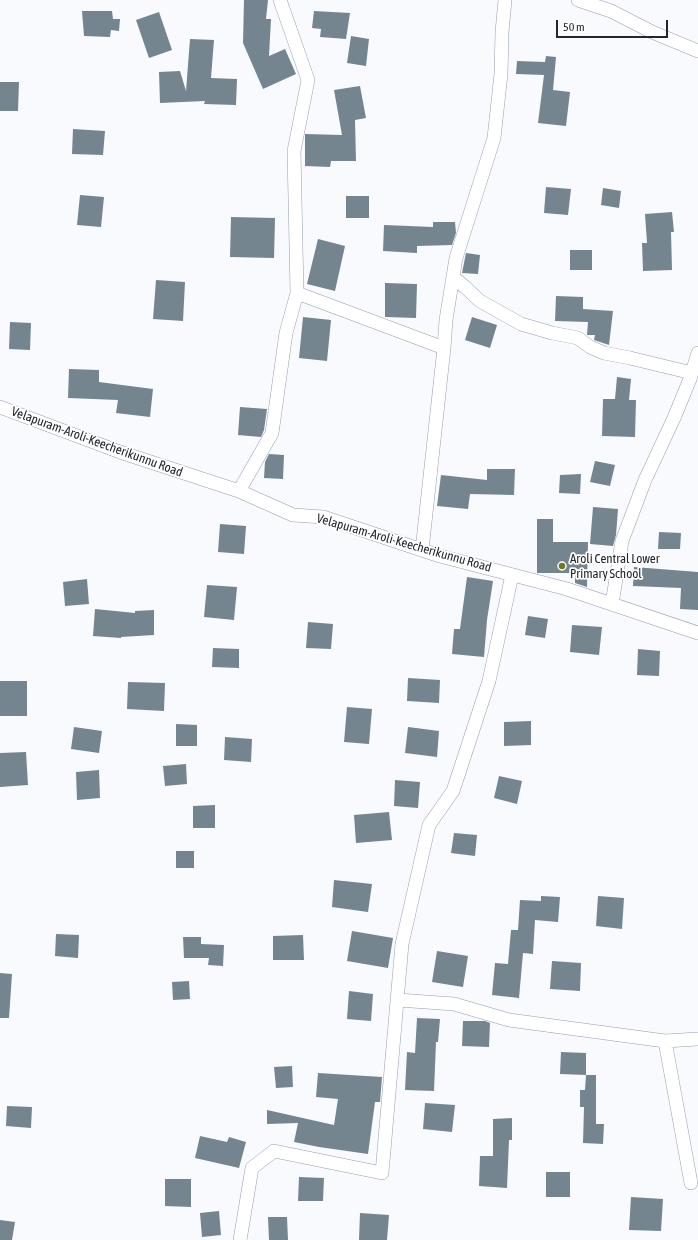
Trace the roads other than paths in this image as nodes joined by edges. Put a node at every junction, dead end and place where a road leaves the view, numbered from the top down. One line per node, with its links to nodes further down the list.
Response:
1 (280, 0): 6 (street)
2 (505, 0): 5 (street)
3 (578, 0): 4 (street)
4 (698, 52)
5 (453, 278): 7 (street); 9 (street)
6 (297, 293): 7 (street); 11 (street)
7 (444, 348): 12 (street)
8 (698, 353): 9 (street)
9 (692, 373): 14 (street)
10 (0, 406): 11 (street, Velapuram-Aroli-Keecherikunnu Road)
11 (239, 491): 12 (street, Velapuram-Aroli-Keecherikunnu Road)
12 (422, 550): 13 (street, Velapuram-Aroli-Keecherikunnu Road)
13 (512, 575): 14 (street, Velapuram-Aroli-Keecherikunnu Road); 16 (street)
14 (612, 604): 15 (street, Velapuram-Aroli-Keecherikunnu Road)
15 (698, 633)
16 (398, 1000): 18 (street); 20 (street)
17 (698, 1039): 18 (street)
18 (665, 1041): 19 (street)
19 (691, 1183)
20 (240, 1240)

